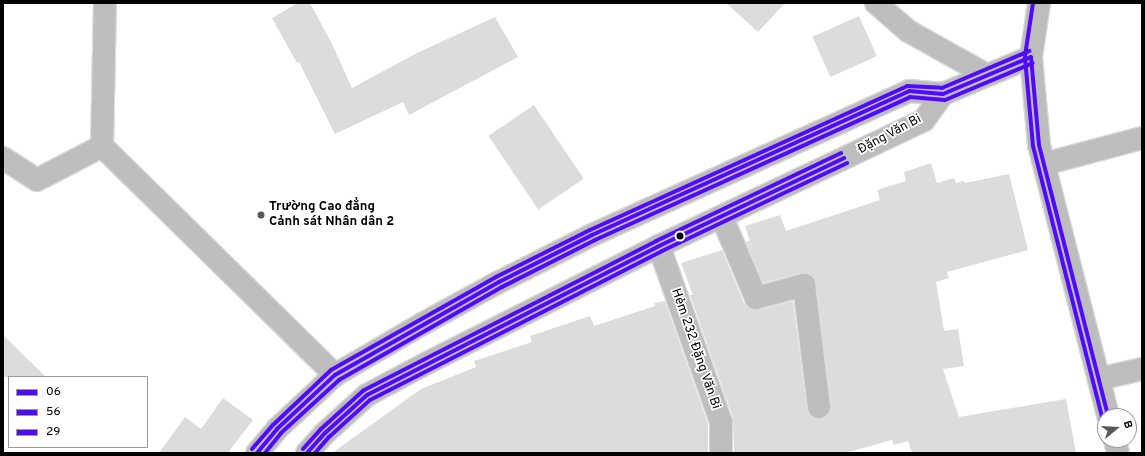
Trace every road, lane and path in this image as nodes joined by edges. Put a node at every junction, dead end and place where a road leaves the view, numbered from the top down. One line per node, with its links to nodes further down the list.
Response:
1 (105, 3): 8 (lane)
2 (876, 3): 5 (lane)
3 (1039, 3): 4 (main road)
4 (1030, 57): 5 (main road); 10 (main road)
5 (987, 75): 6 (main road)
6 (943, 94): 11 (main road, Đặng Văn Bi); 14 (main road)
7 (1142, 138): 10 (lane)
8 (102, 146): 9 (lane); 14 (lane)
9 (3, 158)
10 (1044, 164): 15 (main road)
11 (722, 217): 12 (main road, Đặng Văn Bi); 16 (lane)
12 (659, 246): 19 (main road, Đặng Văn Bi); 20 (lane, Hẻm 232 Đặng Văn Bi)
13 (1142, 369): 15 (lane)
14 (335, 375): 18 (main road)
15 (1099, 379): 17 (main road)
16 (819, 407)
17 (1106, 408)
18 (257, 453)
19 (307, 453)
20 (721, 453)

